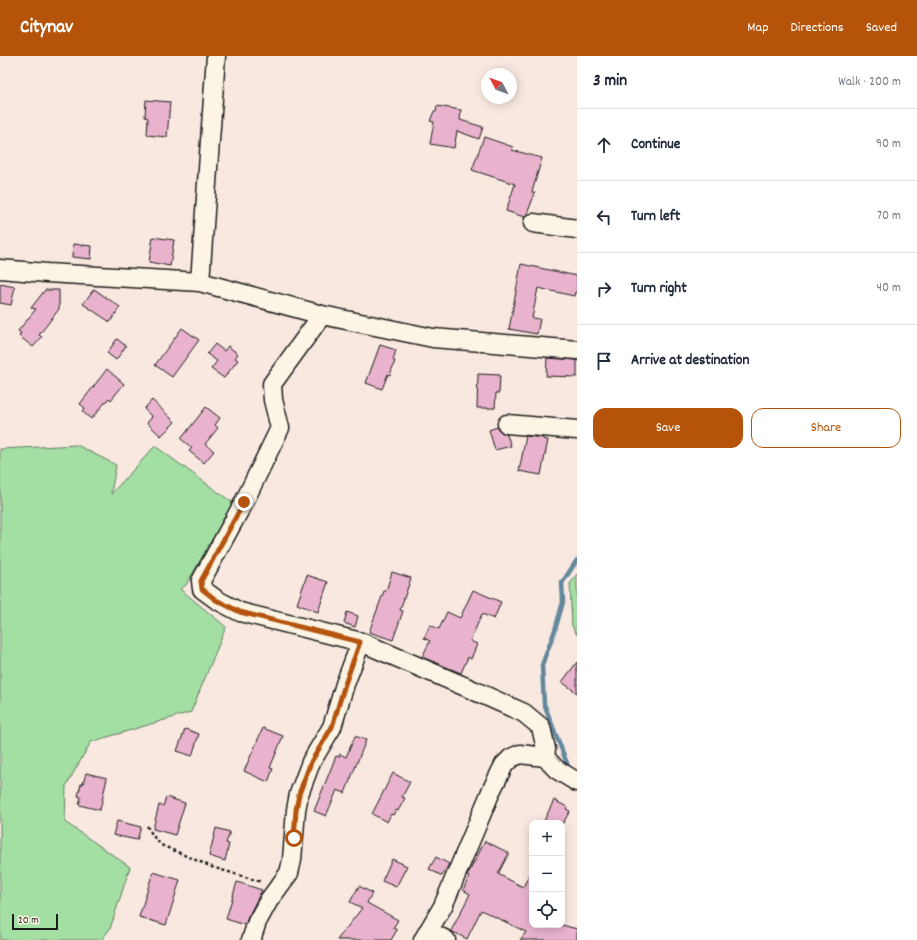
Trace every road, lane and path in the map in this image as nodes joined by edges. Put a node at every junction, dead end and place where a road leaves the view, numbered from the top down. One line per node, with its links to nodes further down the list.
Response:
1 (216, 56): 5 (street)
2 (533, 223): 3 (street)
3 (577, 229)
4 (0, 269): 5 (street)
5 (200, 282): 6 (street)
6 (322, 315): 7 (street); 10 (street)
7 (577, 350)
8 (507, 424): 9 (street)
9 (577, 430)
10 (360, 642): 11 (street); 14 (street)
11 (545, 757): 12 (street); 15 (street)
12 (577, 782)
13 (147, 826): 14 (path)
14 (278, 888): 16 (street)
15 (425, 935): 17 (street)
16 (251, 940)
17 (446, 940)

